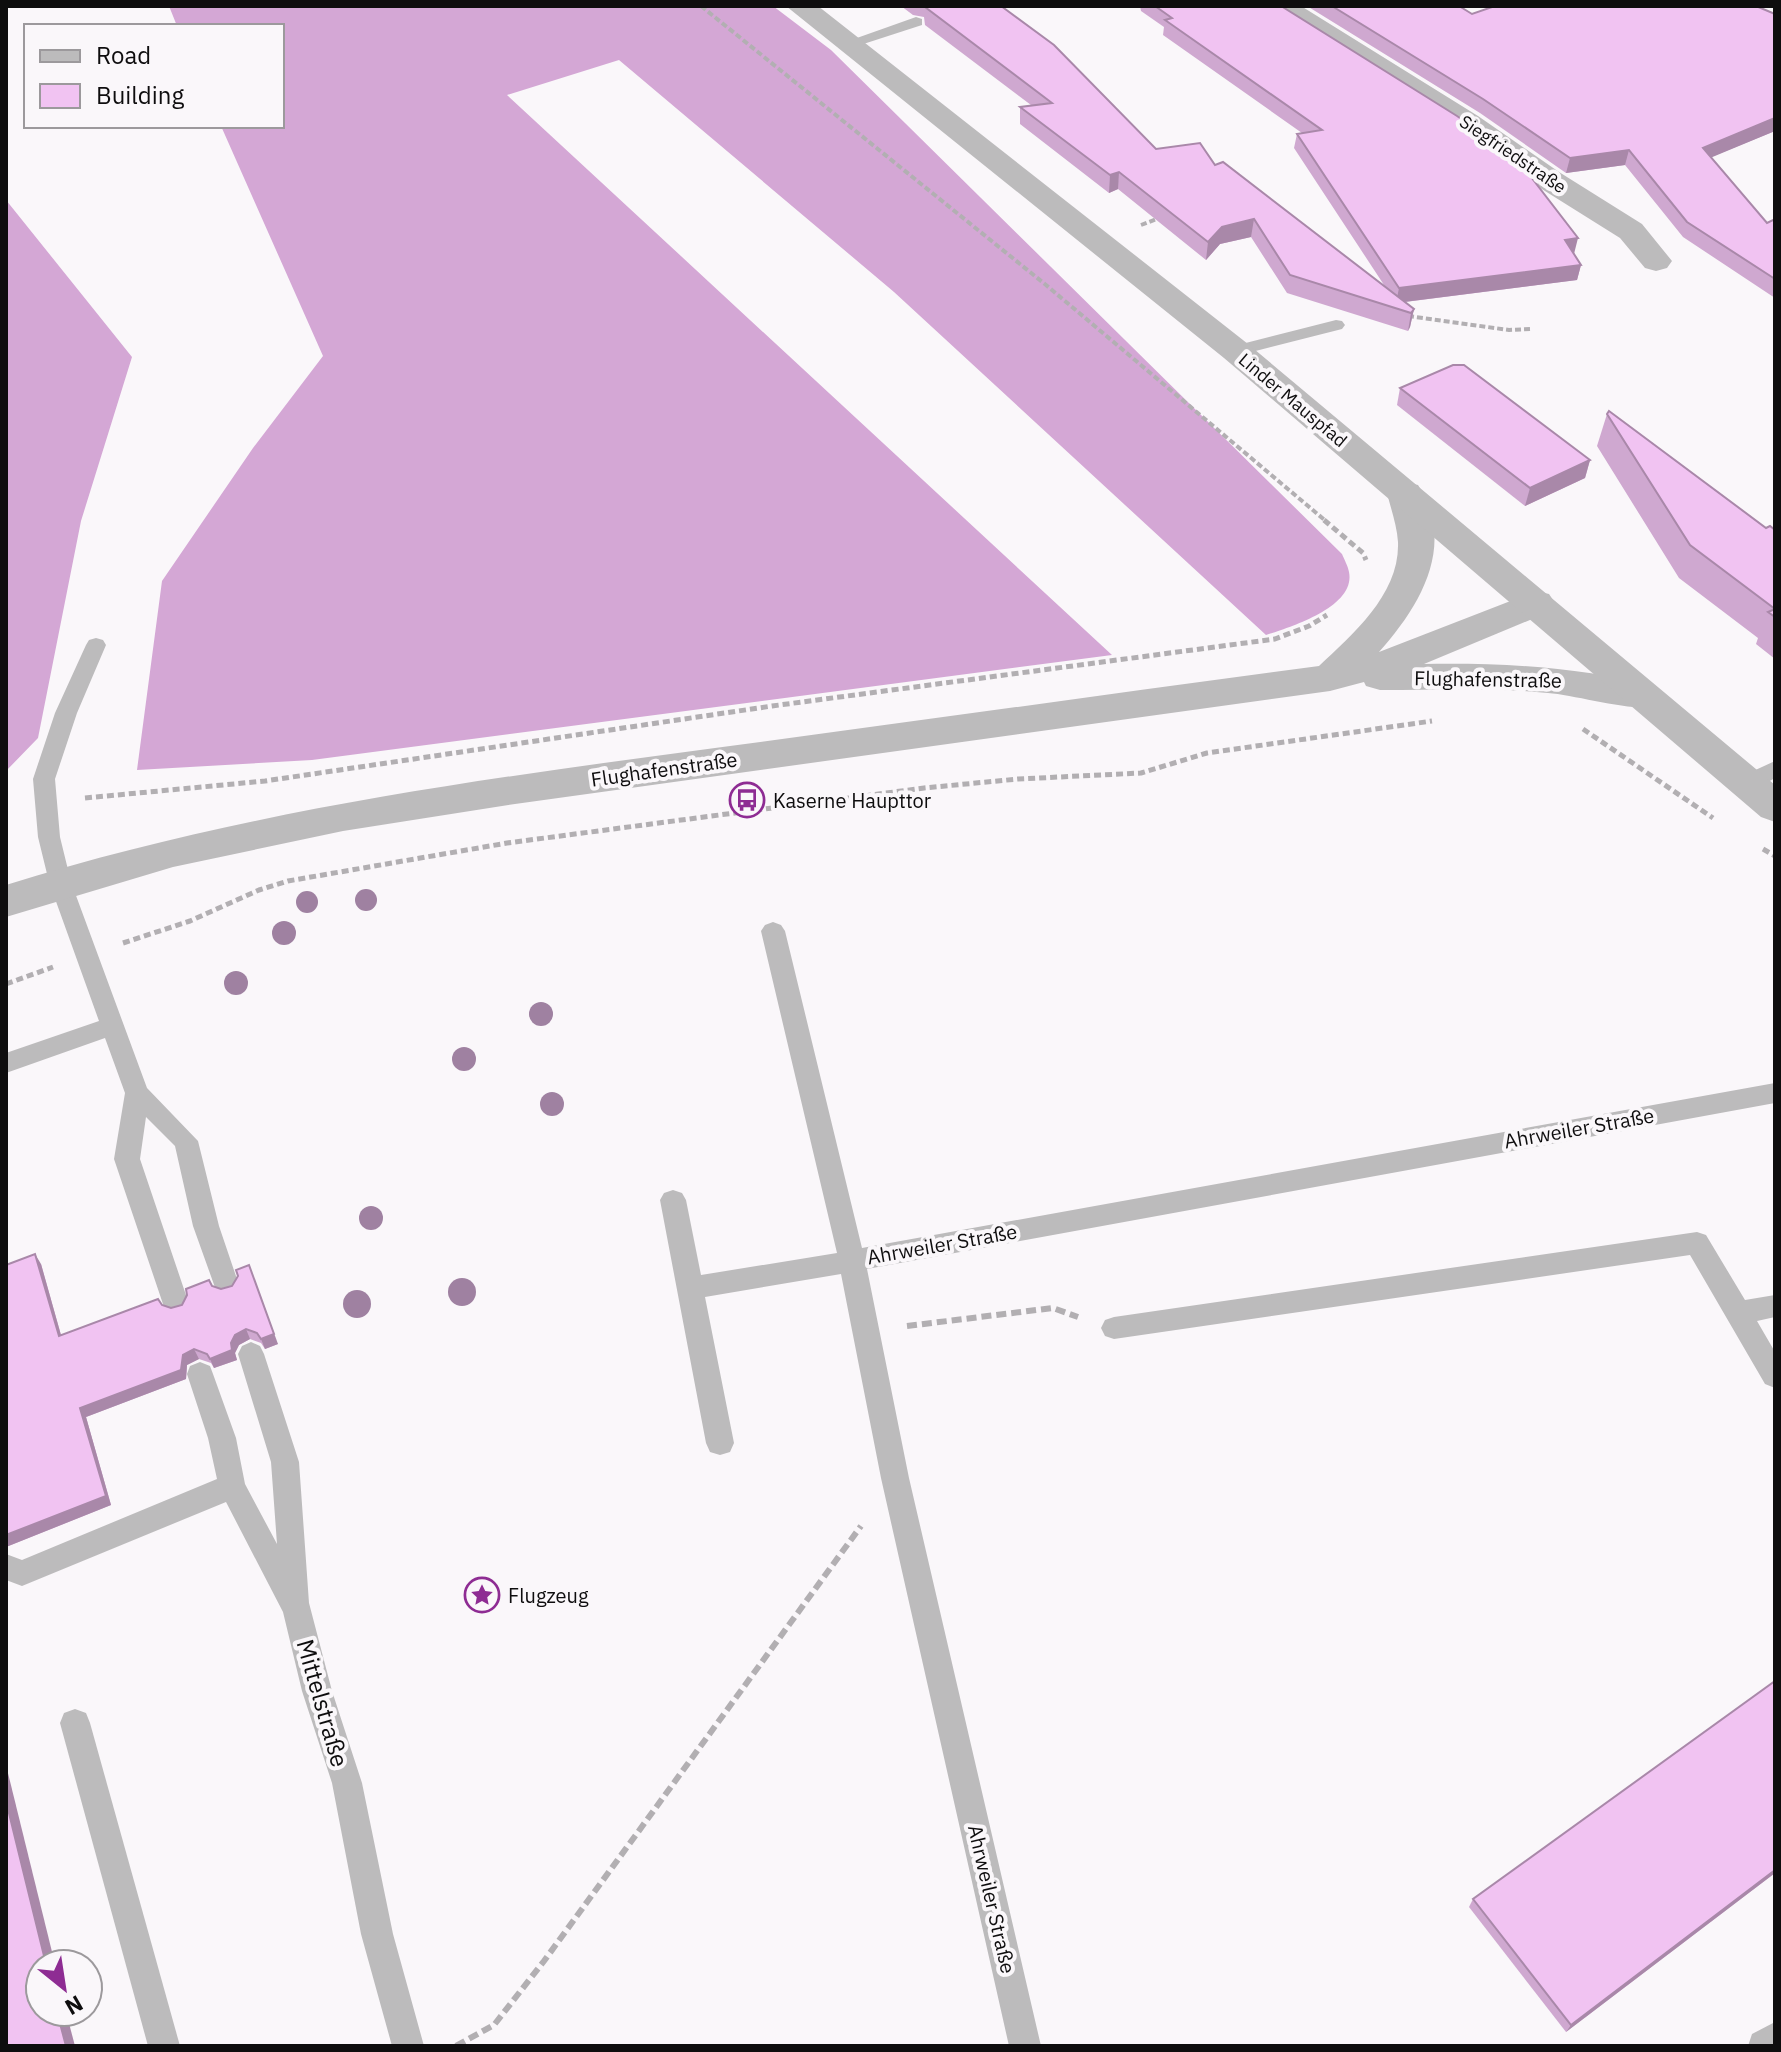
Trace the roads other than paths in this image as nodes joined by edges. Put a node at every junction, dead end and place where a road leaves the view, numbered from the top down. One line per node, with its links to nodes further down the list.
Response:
1 (800, 6): 4 (street, Linder Mauspfad)
2 (1281, 6): 5 (street, Siegfriedstraße)
3 (916, 22): 4 (lane)
4 (848, 44): 7 (street, Linder Mauspfad)
5 (1656, 261)
6 (1336, 325): 7 (lane)
7 (1236, 351): 8 (street, Linder Mauspfad)
8 (1405, 493): 9 (street, Linder Mauspfad); 11 (street)
9 (1536, 603): 11 (street, Flughafenstraße); 12 (street, Linder Mauspfad)
10 (96, 645): 14 (lane)
11 (1330, 678): 12 (street, Flughafenstraße); 14 (street, Flughafenstraße)
12 (1644, 697): 13 (street, Linder Mauspfad)
13 (1765, 787)
14 (60, 882): 15 (street, Flughafenstraße); 17 (lane)
15 (6, 901)
16 (773, 931): 22 (lane)
17 (113, 1026): 18 (lane); 19 (lane)
18 (6, 1063)
19 (137, 1093): 23 (lane); 25 (lane)
20 (1775, 1093): 22 (lane, Ahrweiler Straße)
21 (673, 1200): 24 (lane)
22 (852, 1261): 24 (lane); 40 (lane, Ahrweiler Straße)
23 (226, 1285)
24 (690, 1288): 32 (lane)
25 (176, 1304)
26 (1775, 1306): 27 (lane)
27 (1738, 1313): 28 (lane); 31 (lane)
28 (1114, 1328)
29 (251, 1354): 35 (lane)
30 (200, 1374): 33 (lane, Mittelstraße)
31 (1775, 1376)
32 (720, 1443)
33 (232, 1486): 34 (lane); 35 (lane, Mittelstraße)
34 (6, 1567)
35 (297, 1609): 39 (lane, Mittelstraße)
36 (75, 1723): 38 (lane)
37 (1775, 2038): 41 (lane)
38 (164, 2046)
39 (408, 2046)
40 (1025, 2046)
41 (1764, 2046)

